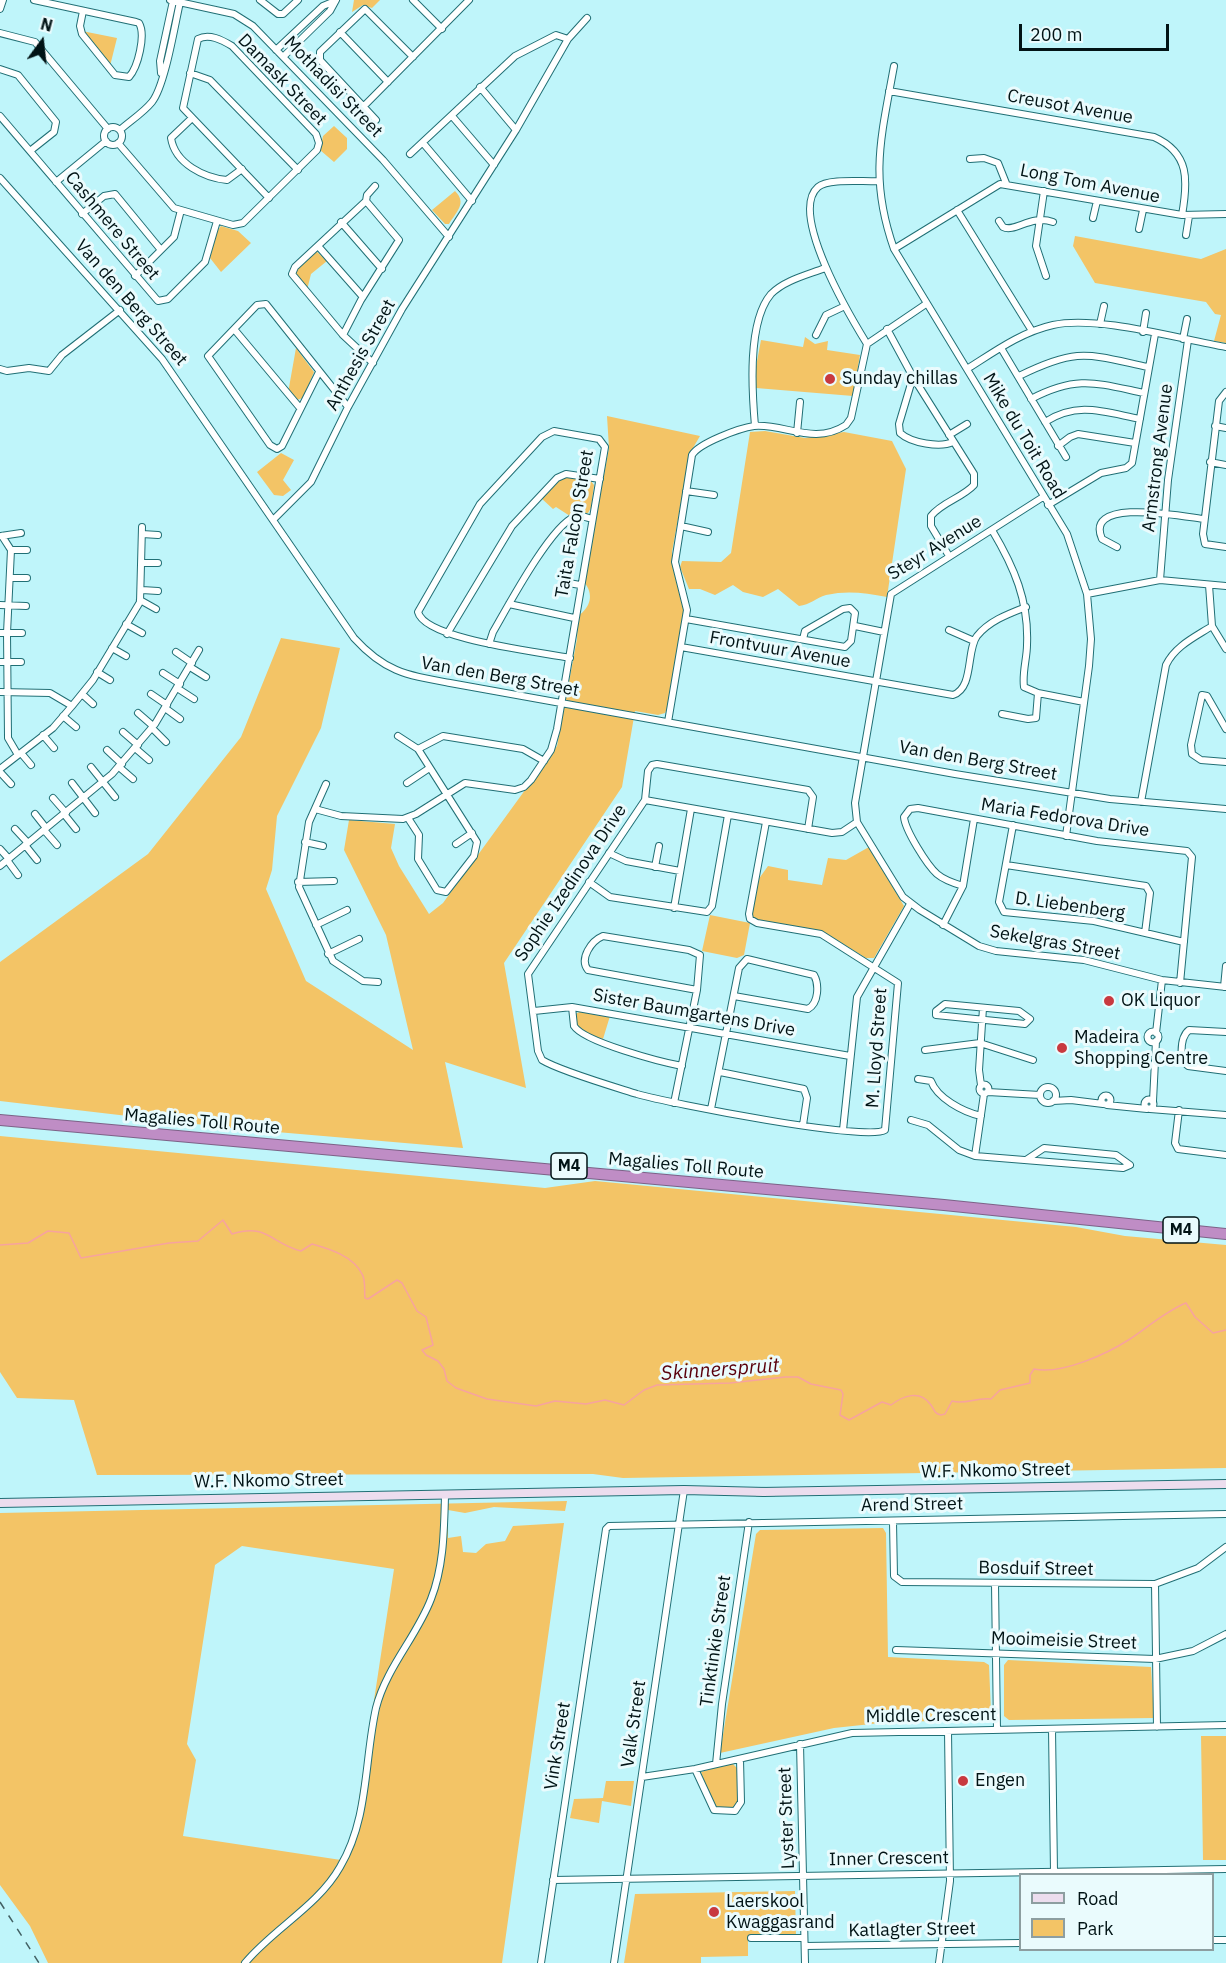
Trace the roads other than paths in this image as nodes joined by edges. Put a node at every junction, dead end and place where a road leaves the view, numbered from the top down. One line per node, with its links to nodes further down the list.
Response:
1 (3, 0): 9 (street)
2 (34, 0): 10 (street)
3 (260, 0): 4 (street)
4 (298, 0)
5 (335, 0): 16 (street); 17 (street)
6 (414, 0): 12 (street)
7 (469, 0): 12 (street)
8 (174, 1): 16 (street, Mothadisi Street); 31 (street)
9 (0, 9)
10 (83, 10): 10 (street)
11 (587, 18): 15 (street, Anthesis Street)
12 (442, 29): 18 (street)
13 (340, 32): 18 (street); 22 (street); 25 (street)
14 (0, 33): 30 (street)
15 (568, 39): 23 (street); 32 (street, Anthesis Street)
16 (276, 50): 17 (street, Mothadisi Street)
17 (283, 57): 66 (street, Mothadisi Street)
18 (413, 57): 22 (street)
19 (894, 66): 24 (street, Mike du Toit Road)
20 (0, 69): 36 (street)
21 (190, 73): 28 (street, Damask Street); 41 (street); 41 (street, Damask Street)
22 (388, 82): 25 (street)
23 (480, 87): 27 (street); 32 (street)
24 (889, 91): 43 (street, Mike du Toit Road); 57 (street, Creusot Avenue)
25 (364, 105): 29 (street)
26 (0, 116): 36 (street, Cashmere Street)
27 (452, 116): 35 (street); 39 (street)
28 (192, 118): 40 (street); 40 (street)
29 (376, 120)
30 (108, 129): 31 (street); 33 (street)
31 (120, 130): 34 (street)
32 (516, 130): 39 (street, Anthesis Street)
33 (106, 141): 34 (street); 44 (street)
34 (118, 143): 52 (street, Damask Street)
35 (423, 143): 37 (street); 50 (street)
36 (30, 151): 44 (street, Cashmere Street)
37 (410, 154)
38 (970, 159): 45 (street)
39 (494, 165): 50 (street, Anthesis Street)
40 (242, 169): 48 (street)
41 (297, 170): 48 (street, Damask Street)
42 (0, 178): 78 (street, Van den Berg Street)
43 (878, 181): 68 (street, Mike du Toit Road); 70 (street)
44 (56, 182): 55 (street, Cashmere Street)
45 (1006, 183): 47 (street, Long Tom Avenue); 53 (street, Long Tom Avenue)
46 (375, 186): 49 (street)
47 (1044, 191): 51 (street, Long Tom Avenue); 59 (street)
48 (269, 198): 60 (street, Damask Street)
49 (366, 201): 62 (street); 71 (street)
50 (472, 201): 66 (street, Anthesis Street)
51 (1097, 201): 54 (street, Long Tom Avenue); 58 (street)
52 (181, 210): 60 (street, Damask Street); 69 (street)
53 (957, 210): 68 (street, Long Tom Avenue); 84 (street)
54 (1143, 210): 57 (street, Long Tom Avenue); 64 (street)
55 (82, 214): 69 (street); 72 (street, Cashmere Street)
56 (1226, 214): 57 (street, Long Tom Avenue)
57 (1186, 216): 65 (street, Creusot Avenue)
58 (1093, 218)
59 (1039, 219): 61 (street); 63 (street); 73 (street)
60 (217, 221): 72 (street, Cashmere Street)
61 (999, 221)
62 (341, 222): 67 (street); 71 (street)
63 (1053, 222)
64 (1139, 229)
65 (1186, 235)
66 (449, 237): 93 (street, Anthesis Street)
67 (318, 246): 74 (street); 87 (street)
68 (894, 249): 75 (street, Mike du Toit Road)
69 (161, 250): 72 (street)
70 (825, 268): 76 (street); 109 (street)
71 (382, 269): 74 (street)
72 (135, 276)
73 (1046, 276)
74 (363, 297): 87 (street)
75 (926, 304): 83 (street); 96 (street, Mike du Toit Road)
76 (845, 306): 88 (street); 90 (street)
77 (1104, 306): 81 (street)
78 (120, 310): 95 (street); 128 (street, Van den Berg Street)
79 (1146, 313): 85 (street)
80 (1187, 320): 89 (street, Armstrong Avenue)
81 (1100, 324): 84 (street); 85 (street)
82 (234, 329): 97 (street); 105 (street); 105 (street)
83 (886, 329): 90 (street); 99 (street)
84 (1032, 331): 92 (street)
85 (1143, 332): 86 (street)
86 (1155, 334): 89 (street); 94 (street)
87 (343, 335): 93 (street)
88 (816, 335)
89 (1186, 340): 91 (street); 125 (street, Armstrong Avenue)
90 (867, 344): 112 (street)
91 (1226, 347)
92 (1001, 348): 96 (street); 98 (street)
93 (372, 363): 104 (street, Anthesis Street)
94 (1148, 367): 98 (street); 101 (street)
95 (0, 369)
96 (967, 369): 123 (street, Mike du Toit Road)
97 (319, 372): 104 (street); 105 (street)
98 (1019, 376): 102 (street)
99 (912, 377): 113 (street); 114 (street)
100 (1226, 392): 110 (street)
101 (1144, 393): 102 (street); 106 (street)
102 (1031, 399): 107 (street)
103 (800, 402): 112 (street)
104 (348, 407): 128 (street, Anthesis Street)
105 (300, 408)
106 (1140, 418): 107 (street); 115 (street)
107 (1045, 422): 116 (street)
108 (967, 424): 113 (street)
109 (754, 426): 112 (street); 121 (street)
110 (1215, 426): 111 (street); 118 (street)
111 (1226, 428)
112 (797, 433)
113 (949, 435): 114 (street)
114 (953, 442): 139 (street)
115 (1135, 443): 116 (street); 124 (street)
116 (1058, 446): 117 (street)
117 (1066, 457)
118 (1210, 462): 119 (street); 127 (street)
119 (1226, 465)
120 (600, 480): 126 (street, Taita Falcon Street); 169 (street); 169 (street, Taita Falcon Street)
121 (686, 491): 122 (street); 129 (street)
122 (714, 495)
123 (1043, 497): 124 (street, Mike du Toit Road); 130 (street, Steyr Avenue)
124 (1048, 505): 151 (street, Mike du Toit Road)
125 (1165, 515): 127 (street); 135 (street); 144 (street, Armstrong Avenue)
126 (592, 519): 146 (street, Taita Falcon Street); 153 (street)
127 (1204, 519): 136 (street)
128 (273, 520): 196 (street, Van den Berg Street)
129 (681, 526): 131 (street); 160 (street)
130 (992, 530): 139 (street, Steyr Avenue); 157 (street)
131 (708, 532)
132 (21, 533): 134 (street)
133 (158, 535): 140 (street)
134 (1, 536): 138 (street)
135 (1117, 547)
136 (1226, 547)
137 (27, 549): 138 (street)
138 (10, 550): 142 (street)
139 (949, 556): 165 (street, Steyr Avenue)
140 (142, 563): 141 (street); 149 (street)
141 (158, 563)
142 (10, 578): 143 (street); 155 (street)
143 (27, 578)
144 (1160, 580): 147 (street); 151 (street)
145 (563, 582): 146 (street)
146 (580, 585): 159 (street, Taita Falcon Street)
147 (1209, 585): 148 (street); 163 (street)
148 (1226, 586)
149 (142, 590): 150 (street); 152 (street)
150 (158, 591)
151 (1088, 594): 195 (street, Mike du Toit Road)
152 (140, 600): 158 (street); 161 (street)
153 (509, 604): 159 (street); 172 (street)
154 (0, 605): 155 (street)
155 (9, 605): 156 (street); 166 (street)
156 (26, 606)
157 (1026, 607): 171 (street); 191 (street)
158 (156, 609)
159 (574, 618): 179 (street, Taita Falcon Street)
160 (686, 620): 170 (street); 173 (street)
161 (126, 624): 168 (street); 174 (street)
162 (855, 626): 165 (street); 170 (street); 170 (street)
163 (1212, 626): 175 (street); 238 (street)
164 (949, 630): 171 (street)
165 (884, 632): 187 (street, Steyr Avenue)
166 (4, 633): 167 (street); 180 (street)
167 (22, 633)
168 (142, 633)
169 (447, 634): 172 (street, Taita Falcon Street)
170 (803, 639)
171 (974, 641): 187 (street, Frontvuur Avenue)
172 (489, 644): 179 (street, Taita Falcon Street)
173 (681, 647): 187 (street, Frontvuur Avenue); 204 (street)
174 (112, 648): 178 (street); 183 (street)
175 (1226, 649)
176 (199, 650): 182 (street)
177 (176, 652): 182 (street)
178 (126, 656)
179 (570, 658): 196 (street, Taita Falcon Street)
180 (4, 662): 181 (street); 190 (street)
181 (21, 662)
182 (191, 665): 185 (street); 188 (street)
183 (97, 672): 186 (street); 192 (street)
184 (163, 673): 188 (street)
185 (206, 677)
186 (110, 680)
187 (874, 681): 217 (street, Steyr Avenue)
188 (178, 686): 194 (street); 199 (street)
189 (0, 692): 190 (street)
190 (8, 692): 198 (street); 216 (street)
191 (1038, 693): 195 (street); 201 (street)
192 (82, 694): 197 (street); 198 (street)
193 (151, 694): 199 (street)
194 (194, 699)
195 (1084, 702): 232 (street, Mike du Toit Road)
196 (562, 703): 204 (street, Van den Berg Street); 219 (street, Taita Falcon Street)
197 (93, 704)
198 (72, 706): 202 (street)
199 (166, 707): 203 (street); 206 (street)
200 (138, 713): 206 (street)
201 (1002, 714)
202 (63, 716): 205 (street); 209 (street)
203 (180, 719)
204 (668, 722): 217 (street, Van den Berg Street)
205 (76, 726)
206 (153, 727): 211 (street); 212 (street)
207 (1226, 729): 220 (street)
208 (123, 732): 212 (street)
209 (43, 735): 213 (street); 216 (street)
210 (398, 736): 214 (street)
211 (166, 742)
212 (137, 746): 218 (street); 222 (street)
213 (54, 748)
214 (418, 749): 219 (street); 224 (street)
215 (107, 750): 222 (street)
216 (20, 754): 221 (street); 225 (street)
217 (862, 756): 232 (street, Van den Berg Street); 249 (street, Sekelgras Street)
218 (149, 760)
219 (544, 761): 233 (street, Taita Falcon Street)
220 (1226, 761)
221 (31, 765)
222 (120, 765): 226 (street); 227 (street)
223 (91, 767): 227 (street)
224 (428, 769): 229 (street); 233 (street)
225 (0, 770): 230 (street)
226 (133, 779)
227 (103, 782): 234 (street); 236 (street)
228 (72, 783): 236 (street)
229 (407, 783)
230 (11, 784)
231 (326, 784): 239 (street)
232 (1070, 792): 238 (street, Van den Berg Street); 256 (street, Mike du Toit Road)
233 (447, 795): 246 (street, Taita Falcon Street); 255 (street)
234 (115, 797)
235 (53, 798): 243 (street)
236 (84, 798): 243 (street); 244 (street)
237 (645, 800): 240 (street, Sophie Izedinova Drive); 254 (street); 264 (street, Sophie Izedinova Drive)
238 (1141, 802): 241 (street, Van den Berg Street)
239 (315, 809): 246 (street, Taita Falcon Street); 257 (street)
240 (691, 809): 245 (street, Sophie Izedinova Drive); 270 (street)
241 (1226, 809)
242 (34, 813): 252 (street)
243 (65, 813): 252 (street); 253 (street)
244 (95, 813)
245 (728, 815): 248 (street, Sophie Izedinova Drive); 277 (street)
246 (408, 818): 255 (street)
247 (974, 819): 250 (street, Maria Fedorova Drive); 275 (street); 275 (street, Maria Fedorova Drive)
248 (766, 822): 254 (street, Sophie Izedinova Drive); 285 (street, M. Lloyd Street)
249 (857, 822): 254 (street, Sophie Izedinova Drive); 276 (street, Sekelgras Street)
250 (1013, 825): 256 (street, Maria Fedorova Drive); 267 (street, D. Liebenberg)
251 (15, 829): 258 (street)
252 (45, 829): 258 (street); 260 (street)
253 (76, 829)
254 (808, 829)
255 (472, 833): 259 (street)
256 (1066, 836): 283 (street, Maria Fedorova Drive)
257 (305, 842): 261 (street); 273 (street)
258 (26, 844): 265 (street); 266 (street)
259 (456, 844)
260 (57, 845)
261 (323, 846)
262 (659, 846): 269 (street)
263 (0, 849): 265 (street)
264 (609, 853): 269 (street); 274 (street, Sophie Izedinova Drive)
265 (8, 859): 268 (street); 271 (street)
266 (37, 861)
267 (1006, 865): 281 (street); 281 (street, D. Liebenberg)
268 (0, 866)
269 (656, 867): 270 (street)
270 (680, 871): 277 (street)
271 (18, 875)
272 (334, 881): 273 (street)
273 (298, 882): 279 (street)
274 (589, 882): 277 (street); 295 (street, Sophie Izedinova Drive)
275 (963, 886): 280 (street)
276 (910, 904): 280 (street, Sekelgras Street); 285 (street)
277 (674, 908)
278 (347, 910): 279 (street)
279 (316, 925): 284 (street)
280 (943, 925): 287 (street, Sekelgras Street)
281 (1145, 933): 283 (street, D. Liebenberg)
282 (359, 939): 284 (street)
283 (1184, 942): 289 (street, Maria Fedorova Drive)
284 (328, 954): 288 (street)
285 (874, 966): 302 (street); 323 (street, M. Lloyd Street)
286 (1226, 966): 290 (street)
287 (1162, 981): 289 (street, Sekelgras Street); 314 (street)
288 (378, 982)
289 (1180, 983): 290 (street, Sekelgras Street)
290 (1225, 987)
291 (697, 990): 291 (street); 297 (street)
292 (734, 996): 292 (street); 299 (street)
293 (572, 1007): 295 (street, Sister Baumgartens Drive); 297 (street, Sister Baumgartens Drive); 304 (street)
294 (983, 1008): 296 (street); 296 (street); 296 (street)
295 (534, 1011): 313 (street, Sophie Izedinova Drive)
296 (982, 1021): 300 (street)
297 (690, 1029): 299 (street, Sister Baumgartens Drive); 304 (street)
298 (1226, 1032): 305 (street)
299 (726, 1035): 302 (street, Sister Baumgartens Drive); 306 (street)
300 (980, 1043): 301 (street); 303 (street); 308 (street)
301 (925, 1050)
302 (850, 1056): 324 (street)
303 (1033, 1060)
304 (682, 1066): 313 (street)
305 (1226, 1071)
306 (720, 1072): 315 (street); 322 (street)
307 (918, 1079): 319 (street)
308 (985, 1090): 310 (street); 319 (street)
309 (1056, 1093): 310 (street); 311 (street); 312 (street)
310 (1040, 1095): 312 (street)
311 (1071, 1100): 312 (street); 314 (street)
312 (1053, 1101)
313 (674, 1103): 315 (street, Sophie Izedinova Drive)
314 (1150, 1104): 316 (street)
315 (711, 1109): 322 (street, Sophie Izedinova Drive)
316 (1179, 1110): 318 (street); 325 (street)
317 (0, 1114): 328 (highway, Magalies Toll Route / M4)
318 (1226, 1115)
319 (981, 1116): 326 (street)
320 (0, 1119): 329 (highway, Magalies Toll Route / M4)
321 (911, 1120): 326 (street)
322 (802, 1125): 324 (street, Sophie Izedinova Drive)
323 (886, 1126): 324 (street, Sophie Izedinova Drive)
324 (843, 1130)
325 (1226, 1155)
326 (975, 1156): 327 (street)
327 (1026, 1160): 327 (street)
328 (1226, 1227)
329 (1226, 1234)
330 (1226, 1484): 331 (main road, W.F. Nkomo Street)
331 (684, 1492): 332 (main road, W.F. Nkomo Street); 337 (street, Valk Street)
332 (445, 1496): 333 (main road, W.F. Nkomo Street); 367 (street)
333 (0, 1503)
334 (1226, 1514): 335 (street, Arend Street)
335 (893, 1521): 336 (street, Arend Street); 340 (street, Bosduif Street)
336 (749, 1522): 337 (street, Arend Street); 353 (street, Tinktinkie Street)
337 (680, 1524): 338 (street, Arend Street); 355 (street, Valk Street)
338 (605, 1534): 360 (street, Vink Street)
339 (1226, 1547): 341 (street, Bosduif Street)
340 (995, 1584): 341 (street, Bosduif Street); 344 (street)
341 (1155, 1584): 345 (street)
342 (1226, 1634): 345 (street, Mooimeisie Street)
343 (896, 1650): 344 (street, Mooimeisie Street)
344 (996, 1654): 345 (street, Mooimeisie Street); 349 (street)
345 (1155, 1659): 347 (street)
346 (1226, 1725): 347 (street, Middle Crescent)
347 (1157, 1727): 348 (street, Middle Crescent)
348 (1052, 1729): 349 (street, Middle Crescent); 357 (street)
349 (997, 1730): 350 (street, Middle Crescent)
350 (948, 1731): 351 (street, Middle Crescent); 358 (street)
351 (800, 1744): 352 (street, Middle Crescent); 359 (street, Lyster Street)
352 (741, 1759): 353 (street, Middle Crescent); 354 (street)
353 (716, 1764): 354 (street, Middle Crescent)
354 (695, 1769): 355 (street, Middle Crescent)
355 (642, 1777): 361 (street, Valk Street)
356 (1226, 1869): 357 (street, Inner Crescent)
357 (1054, 1872): 358 (street, Inner Crescent)
358 (950, 1873): 359 (street, Inner Crescent); 365 (street)
359 (804, 1876): 361 (street, Inner Crescent); 363 (street, Lyster Street)
360 (553, 1880): 361 (street, Inner Crescent); 368 (street, Vink Street)
361 (626, 1880): 369 (street, Valk Street)
362 (751, 1938): 363 (street)
363 (804, 1938): 366 (street, Lyster Street)
364 (1019, 1943): 365 (street, Katlagter Street)
365 (941, 1945): 366 (street, Katlagter Street); 371 (street)
366 (805, 1946): 370 (street, Lyster Street)
367 (245, 1963)
368 (540, 1963)
369 (614, 1963)
370 (805, 1963)
371 (939, 1963)

